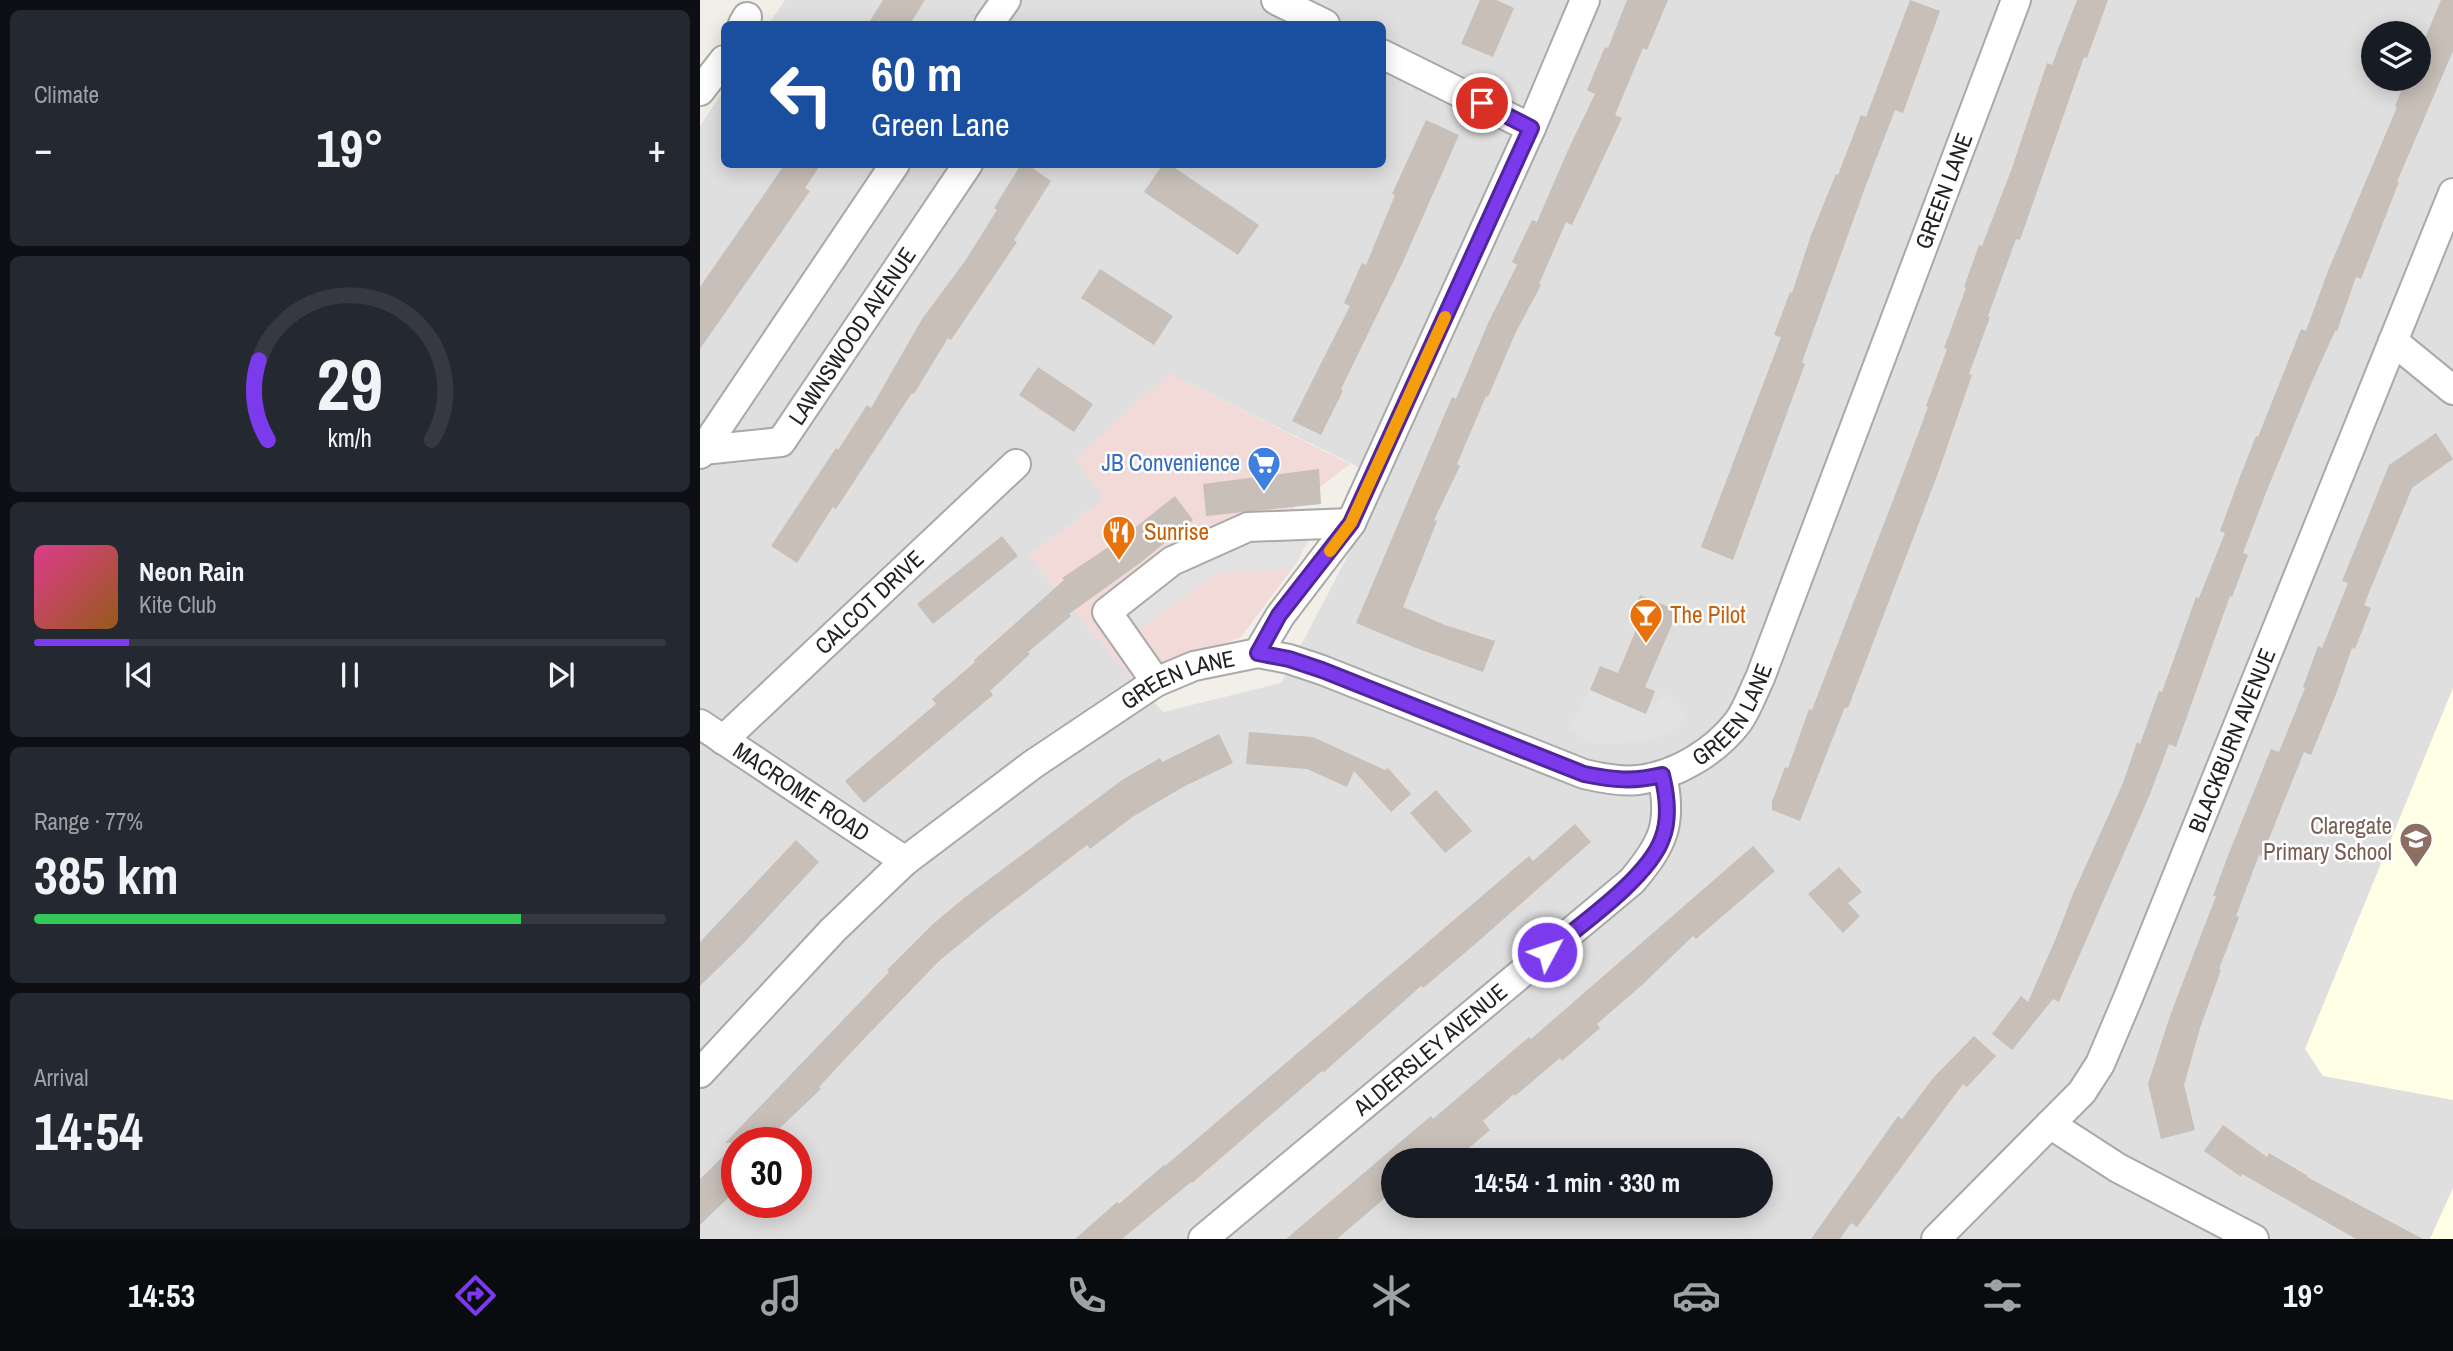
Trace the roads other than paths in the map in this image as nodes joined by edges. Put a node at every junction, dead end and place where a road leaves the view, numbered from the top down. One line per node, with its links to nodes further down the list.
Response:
1 (1006, 0): 5 (street)
2 (1276, 0): 6 (street)
3 (1585, 0): 10 (street)
4 (2016, 0): 23 (street, GREEN LANE)
5 (991, 21)
6 (1319, 21)
7 (1386, 56): 10 (street)
8 (721, 64): 9 (street)
9 (700, 91)
10 (1531, 128): 18 (street)
11 (892, 168): 16 (street, LAWNSWOOD AVENUE)
12 (965, 168): 16 (street, LAWNSWOOD AVENUE)
13 (2453, 193): 14 (street, BLACKBURN AVENUE)
14 (2393, 341): 15 (street); 26 (street, BLACKBURN AVENUE)
15 (2453, 390)
16 (701, 452)
17 (1016, 464): 22 (street, CALCOT DRIVE)
18 (1351, 523): 19 (street); 20 (street)
19 (1258, 653): 20 (street, GREEN LANE); 23 (street, GREEN LANE)
20 (1156, 682): 24 (street, GREEN LANE)
21 (700, 724): 22 (street, MACROME ROAD)
22 (723, 740): 24 (street, MACROME ROAD)
23 (1662, 775): 27 (street, ALDERSLEY AVENUE)
24 (905, 861): 25 (street, GREEN LANE)
25 (700, 1073)
26 (2050, 1124): 28 (street, BLACKBURN AVENUE); 29 (street)
27 (1203, 1239)
28 (1936, 1239)
29 (2254, 1239)

